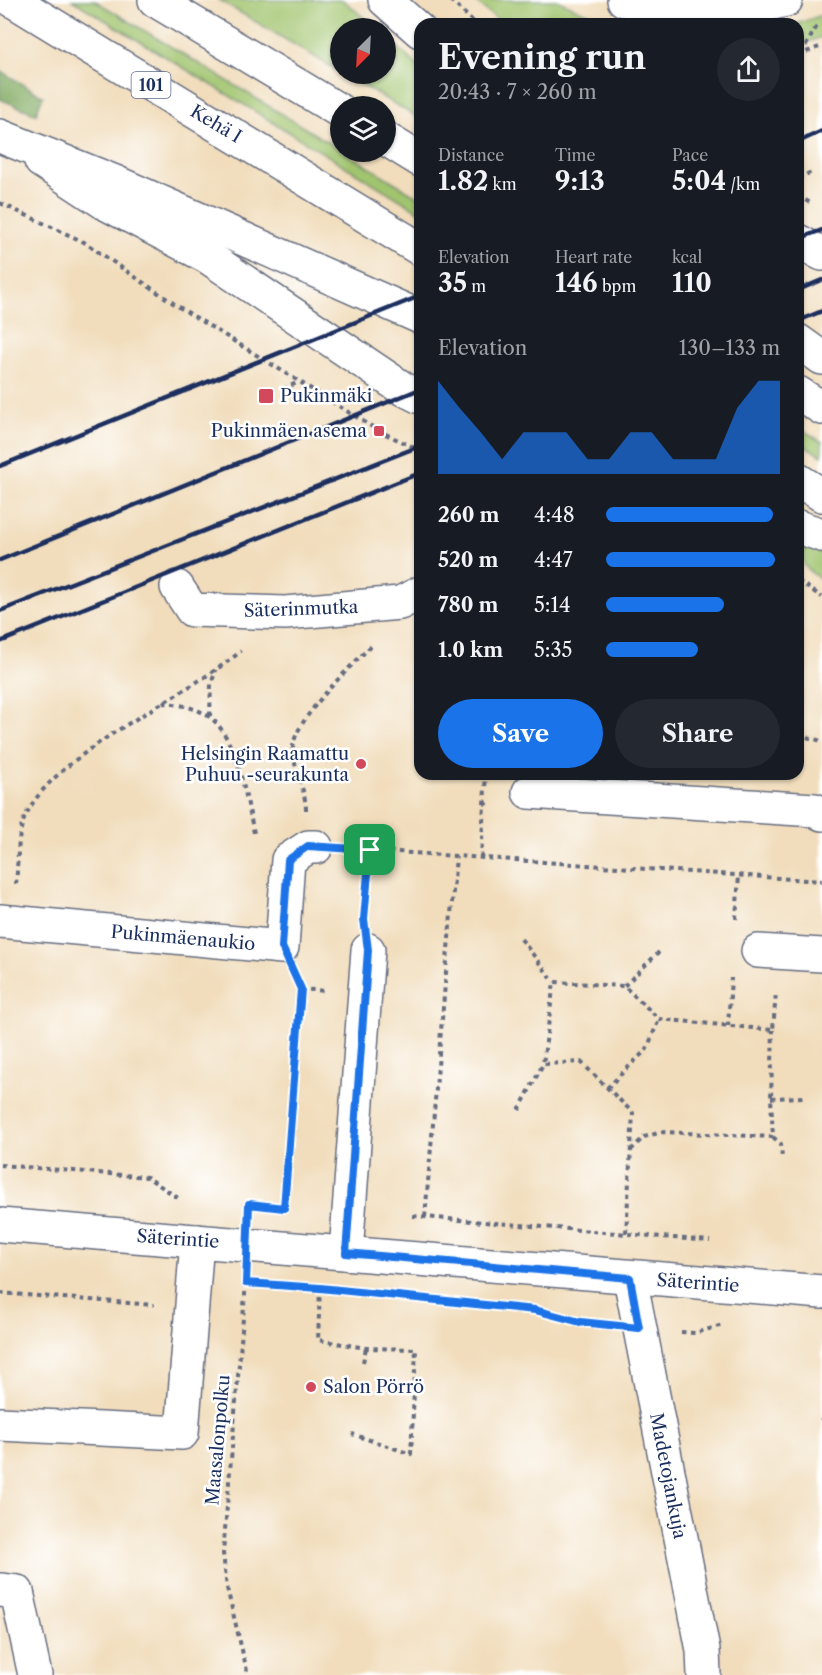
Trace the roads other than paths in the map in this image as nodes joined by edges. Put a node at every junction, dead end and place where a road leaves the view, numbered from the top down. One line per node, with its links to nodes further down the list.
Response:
1 (12, 0): 10 (main road, Kehä I / 101)
2 (156, 0): 5 (main road)
3 (624, 0): 4 (main road)
4 (786, 0)
5 (330, 105)
6 (3, 137): 12 (main road); 15 (main road)
7 (396, 145): 8 (main road)
8 (414, 156)
9 (804, 244): 11 (main road)
10 (414, 245)
11 (822, 254)
12 (414, 314)
13 (804, 345): 14 (main road)
14 (822, 358)
15 (414, 394)
16 (804, 397): 17 (main road)
17 (822, 408)
18 (804, 484): 19 (main road)
19 (822, 495)
20 (804, 529): 21 (main road)
21 (822, 535)
22 (181, 593): 23 (main road, Säterinmutka)
23 (410, 598)
24 (530, 792): 25 (main road)
25 (822, 814)
26 (312, 847): 27 (main road, Pukinmäenaukio)
27 (6, 922)
28 (368, 950): 33 (main road)
29 (769, 952): 30 (main road)
30 (822, 955)
31 (0, 1225): 32 (main road, Säterintie)
32 (197, 1241): 33 (main road, Säterintie); 36 (main road)
33 (346, 1253): 34 (main road, Säterintie)
34 (630, 1278): 35 (main road, Säterintie); 39 (main road, Madetojankuja)
35 (822, 1292)
36 (0, 1424)
37 (0, 1590): 38 (main road)
38 (35, 1675)
39 (704, 1675)

